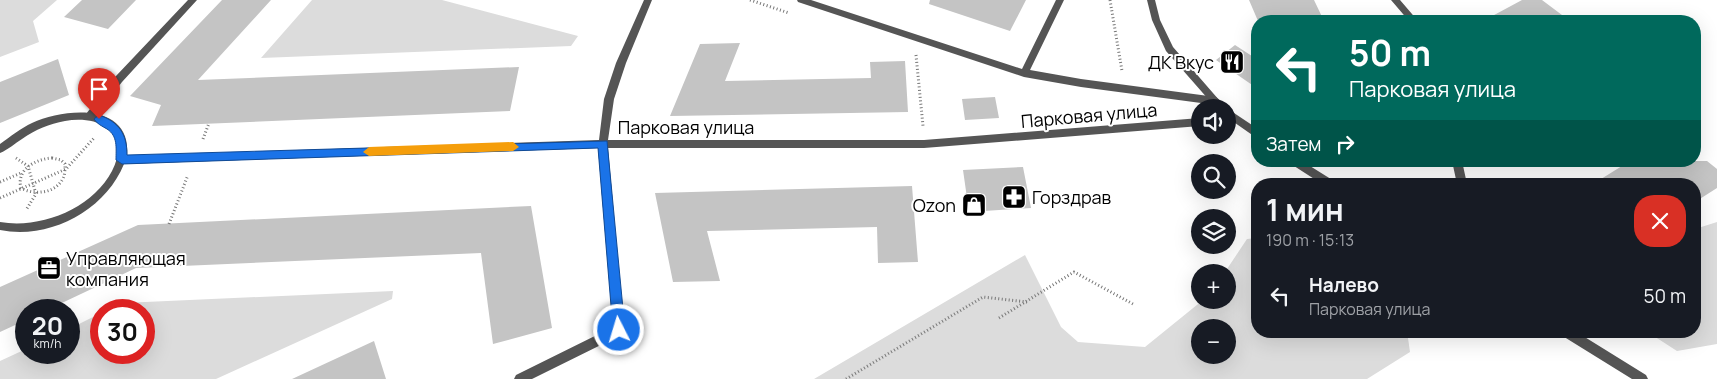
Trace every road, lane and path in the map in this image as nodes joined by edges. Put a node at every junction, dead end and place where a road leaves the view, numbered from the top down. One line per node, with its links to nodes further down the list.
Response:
1 (192, 0): 16 (street)
2 (648, 0): 21 (street)
3 (750, 0): 9 (path)
4 (801, 0): 12 (street)
5 (1060, 0): 12 (street)
6 (1110, 0): 13 (path)
7 (1151, 0): 15 (street)
8 (1395, 0): 10 (street)
9 (796, 15)
10 (1409, 15)
11 (908, 52): 22 (path)
12 (1024, 73): 13 (street)
13 (1126, 89): 14 (street)
14 (1191, 99)
15 (1214, 99)
16 (89, 117): 18 (street); 23 (street)
17 (1236, 119): 20 (street)
18 (108, 123): 24 (street); 27 (path)
19 (1191, 123): 22 (street, Парковая улица)
20 (1251, 130)
21 (604, 144): 22 (street, Парковая улица); 24 (street, Парковая улица); 41 (street)
22 (924, 144)
23 (1, 149): 25 (path)
24 (122, 160): 36 (street)
25 (28, 166): 27 (path); 28 (path); 31 (path)
26 (1303, 167): 29 (street)
27 (66, 169): 31 (path); 33 (path)
28 (21, 173): 30 (path); 32 (path)
29 (1321, 178)
30 (0, 182)
31 (33, 184): 32 (path); 33 (path)
32 (19, 190): 33 (path); 34 (path)
33 (36, 194): 36 (path)
34 (0, 198)
35 (0, 226): 36 (street)
36 (15, 228)
37 (1027, 302): 38 (path); 39 (path); 42 (path)
38 (1133, 304)
39 (999, 318)
40 (1576, 338): 43 (street)
41 (520, 379)
42 (846, 379)
43 (1642, 379)

